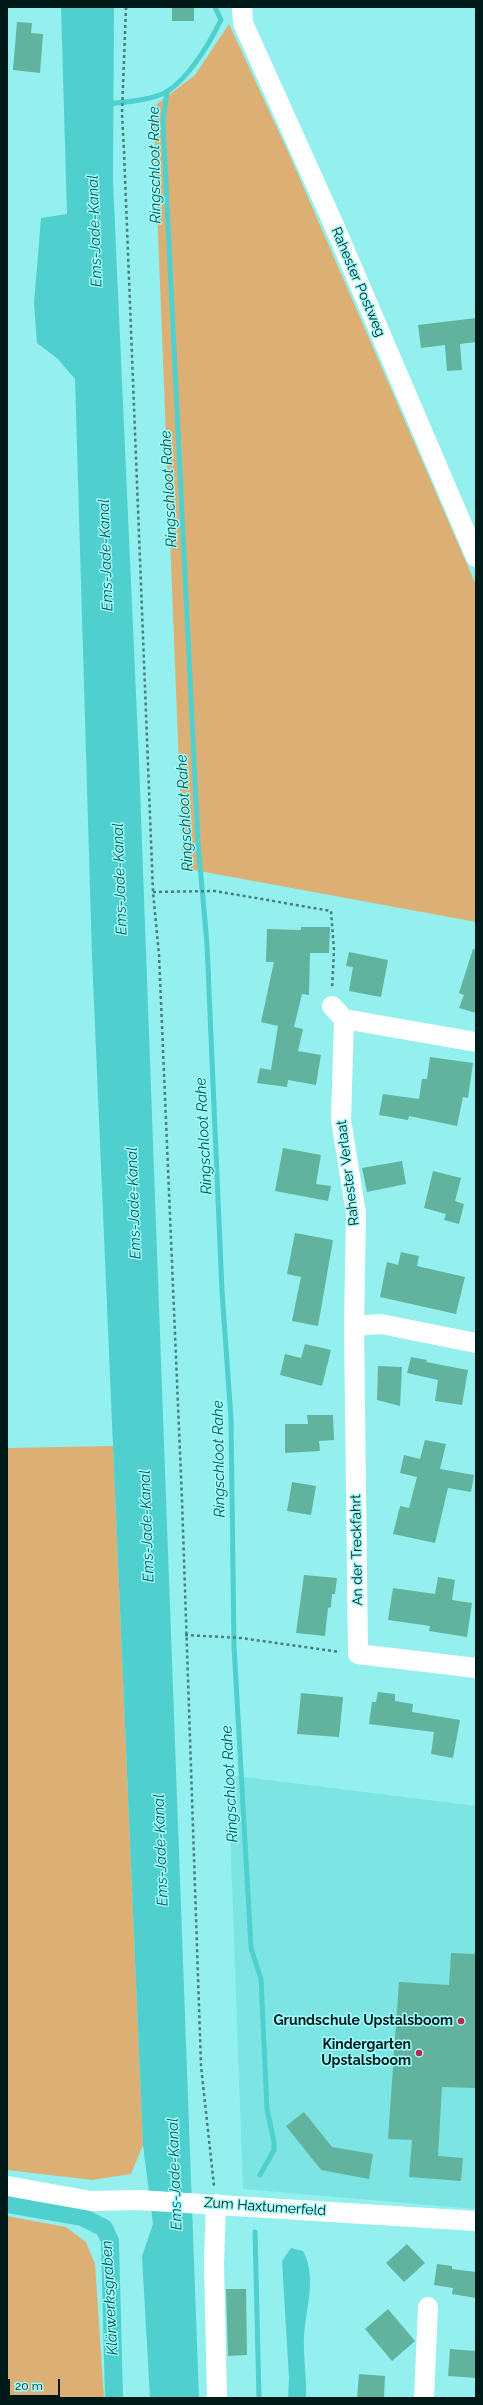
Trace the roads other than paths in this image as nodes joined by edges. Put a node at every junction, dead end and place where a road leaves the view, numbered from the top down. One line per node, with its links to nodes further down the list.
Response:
1 (242, 7): 2 (street, Rahester Postweg)
2 (476, 558)
3 (476, 1042): 4 (street, Rahester Verlaat)
4 (354, 1326): 5 (street); 6 (street, An der Treckfahrt)
5 (476, 1343)
6 (476, 1668)
7 (7, 2186): 8 (street, Zum Haxtumerfeld)
8 (216, 2204): 9 (street, Zum Haxtumerfeld); 11 (street)
9 (476, 2221)
10 (428, 2307): 12 (street)
11 (218, 2397)
12 (424, 2398)

